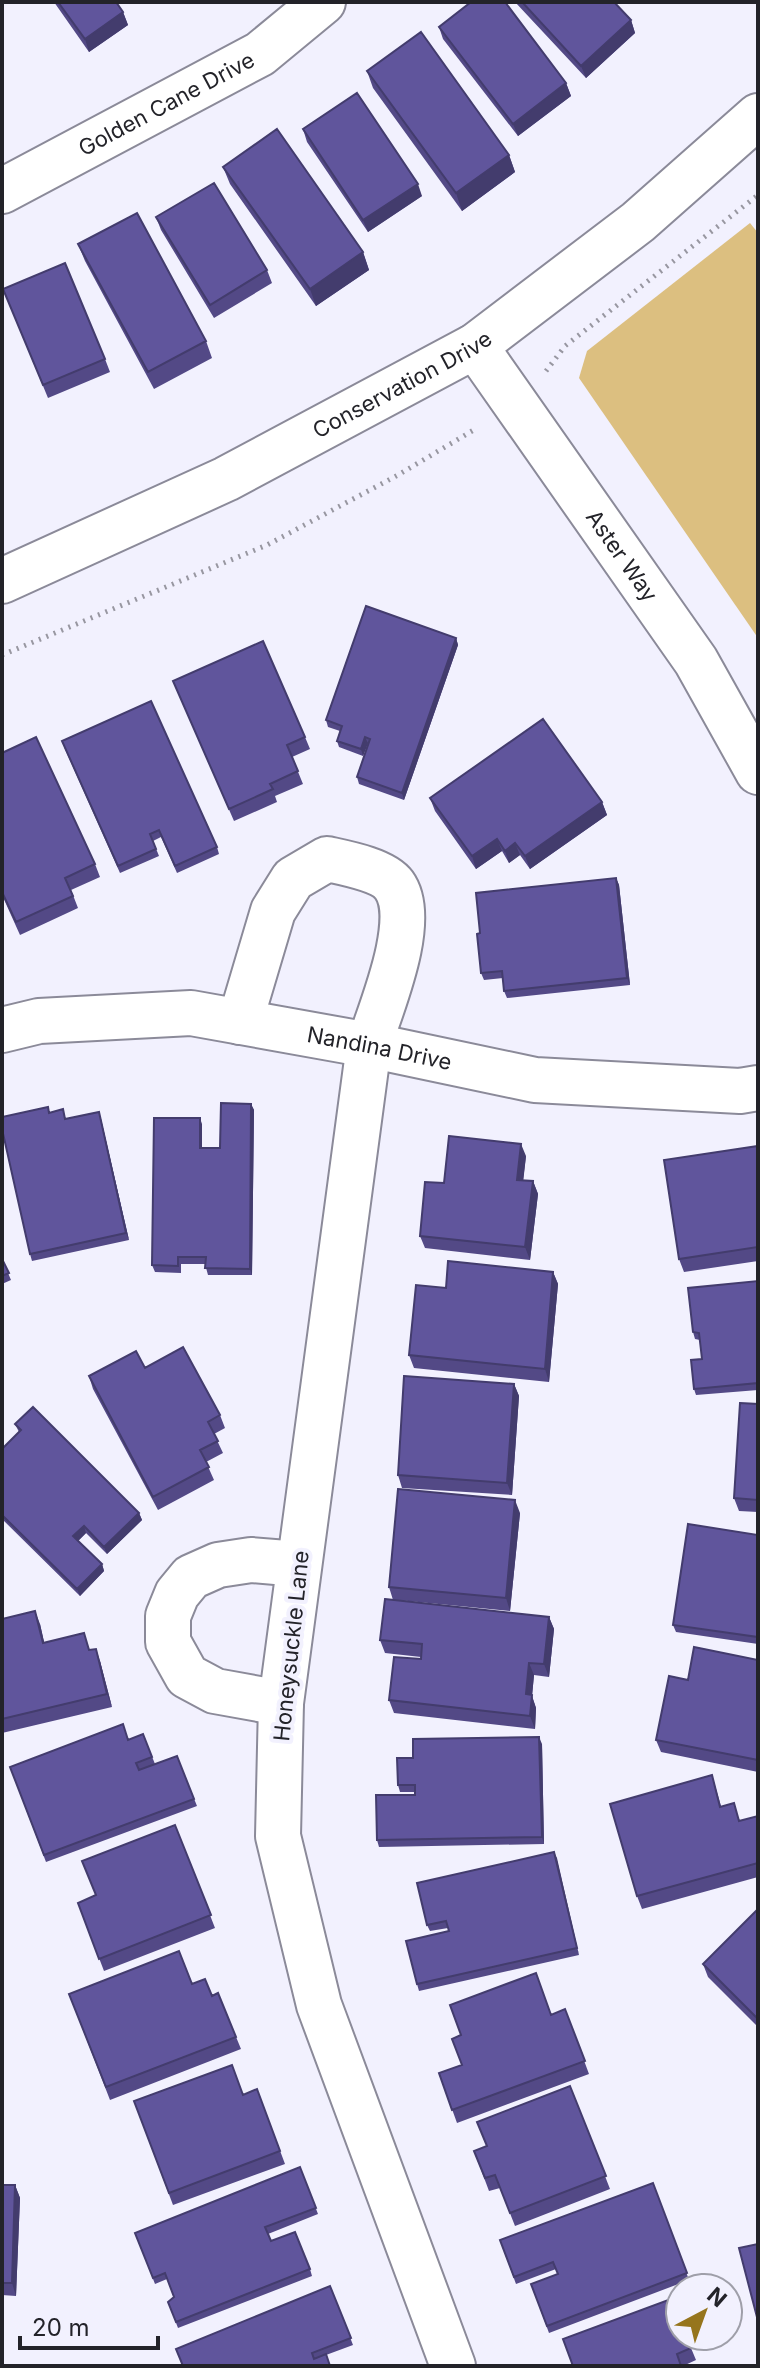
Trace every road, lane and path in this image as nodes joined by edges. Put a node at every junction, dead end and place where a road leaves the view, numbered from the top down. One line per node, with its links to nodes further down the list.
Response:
1 (323, 2): 3 (street, Golden Cane Drive)
2 (758, 116): 5 (street, Conservation Drive)
3 (2, 191)
4 (758, 195): 6 (path)
5 (475, 346): 6 (street, Aster Way); 7 (street, Conservation Drive)
6 (513, 400): 8 (path); 9 (street, Aster Way)
7 (2, 581)
8 (2, 655)
9 (758, 772)
10 (240, 1022): 11 (street, Nandina Drive); 12 (street, Nandina Drive); 12 (street, Honeysuckle Lane)
11 (2, 1030)
12 (369, 1045): 13 (street, Nandina Drive); 14 (street, Honeysuckle Lane)
13 (758, 1088)
14 (299, 1564): 15 (street, Honeysuckle Lane); 15 (street)
15 (281, 1703): 16 (street, Honeysuckle Lane)
16 (453, 2366)

